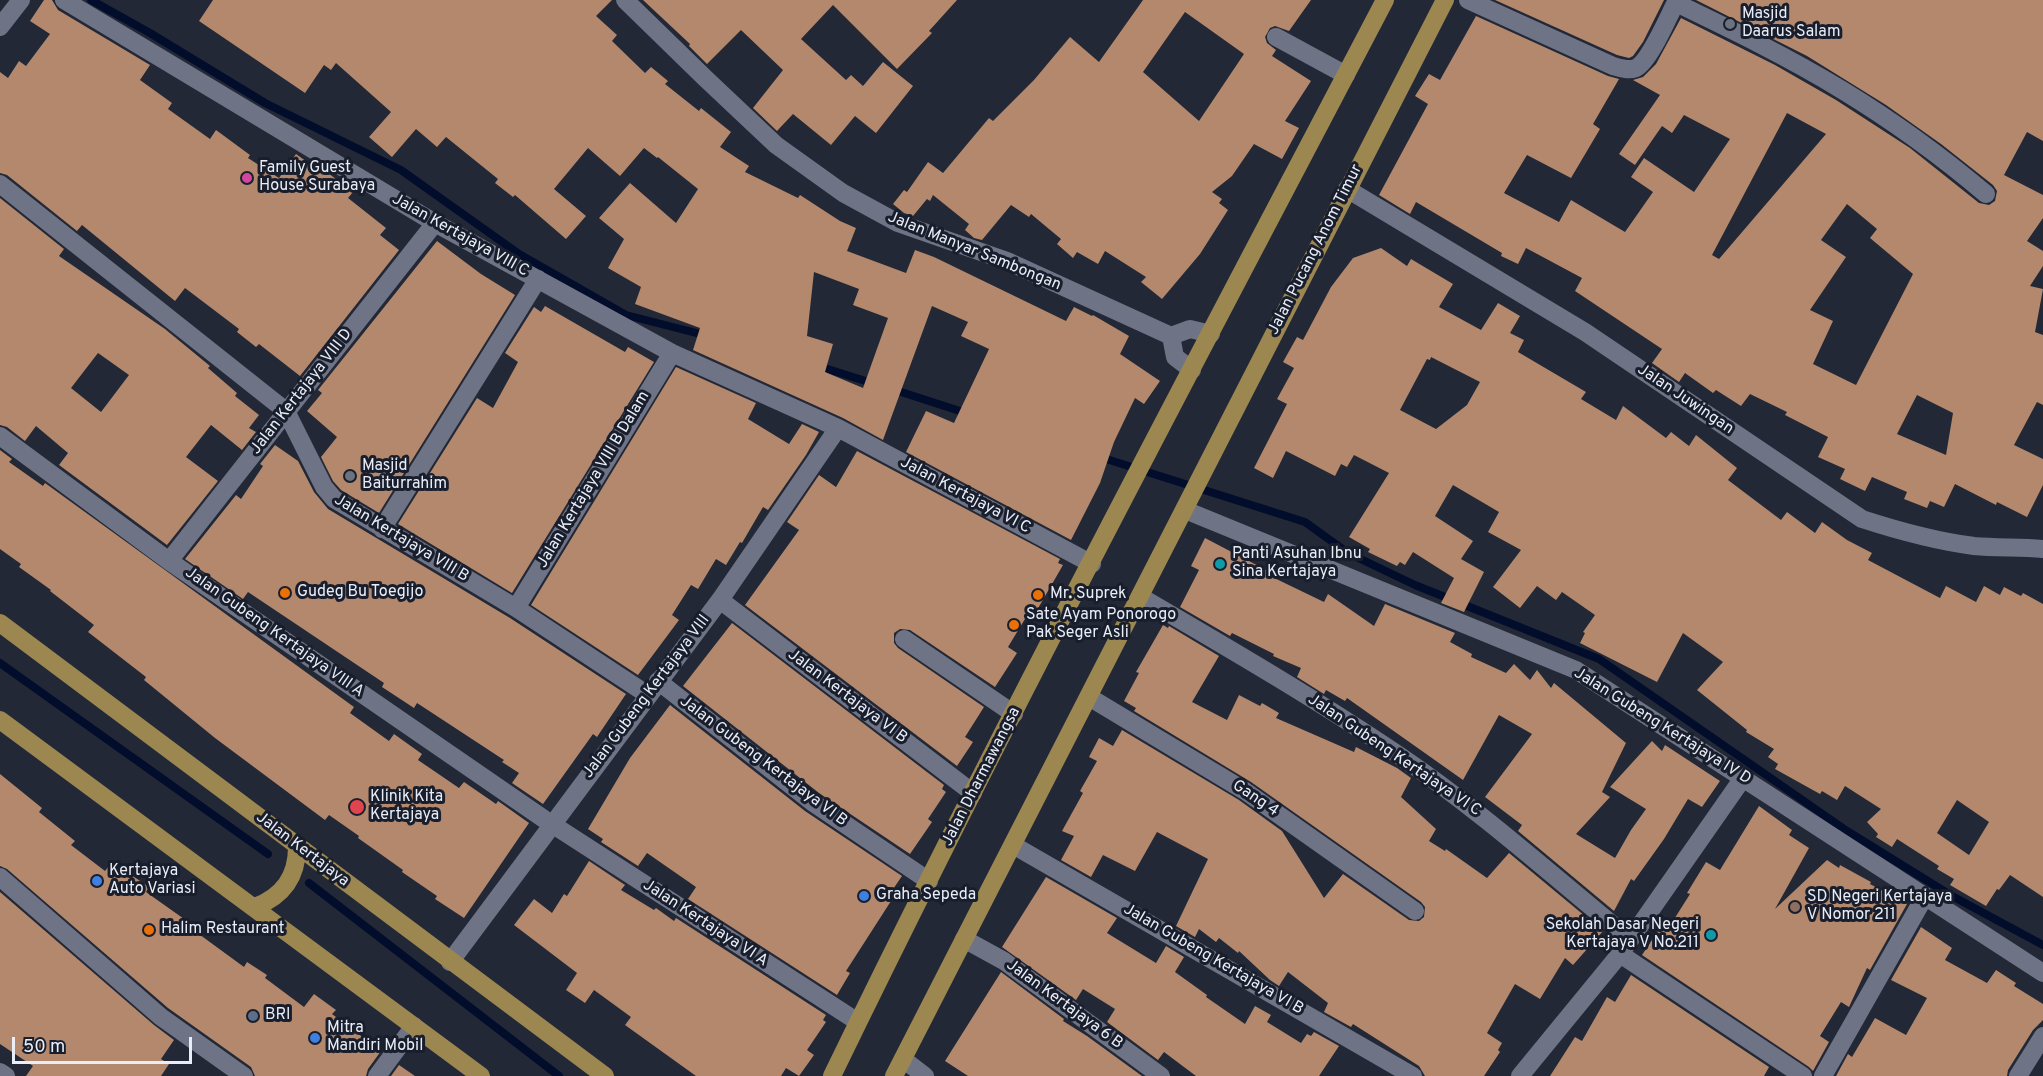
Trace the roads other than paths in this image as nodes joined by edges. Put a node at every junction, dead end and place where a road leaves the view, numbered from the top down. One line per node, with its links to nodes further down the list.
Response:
1 (21, 0): 8 (street)
2 (64, 0): 14 (street, Jalan Kertajaya VIII C)
3 (625, 0): 17 (street, Jalan Manyar Sambongan)
4 (1385, 0): 10 (main road)
5 (1445, 0): 12 (main road, Jalan Pucang Anom Timur)
6 (1468, 0): 7 (street)
7 (1676, 1): 13 (street)
8 (0, 27)
9 (1276, 38): 10 (street)
10 (1346, 75): 16 (main road)
11 (0, 184): 20 (street, Jalan Kertajaya VIII B)
12 (1347, 189): 23 (main road, Jalan Pucang Anom Timur); 25 (street, Jalan Juwingan)
13 (1986, 194)
14 (435, 223): 15 (street, Jalan Kertajaya VIII C); 20 (street, Jalan Kertajaya VIII D)
15 (538, 279): 18 (street, Jalan Kertajaya VIII C); 24 (street)
16 (1211, 334): 17 (street); 19 (main road)
17 (1171, 336): 19 (street)
18 (672, 352): 21 (street, Jalan Kertajaya VIII C); 30 (street, Jalan Kertajaya VIII B Dalam)
19 (1192, 370): 27 (main road, Jalan Dharmawangsa)
20 (286, 411): 24 (street, Jalan Kertajaya VIII B); 26 (street, Jalan Kertajaya VIII D)
21 (838, 428): 27 (street, Jalan Kertajaya VI C); 29 (street, Jalan Gubeng Kertajaya VIII)
22 (0, 436): 26 (street, Jalan Gubeng Kertajaya VIII A)
23 (1188, 505): 28 (main road); 37 (street, Jalan Gubeng Kertajaya IV D)
24 (382, 529): 30 (street, Jalan Kertajaya VIII B)
25 (2043, 549)
26 (169, 561): 39 (street, Jalan Gubeng Kertajaya VIII A)
27 (1092, 564): 35 (main road, Jalan Dharmawangsa)
28 (1141, 597): 34 (main road); 48 (street, Jalan Gubeng Kertajaya VI C)
29 (720, 600): 33 (street, Jalan Gubeng Kertajaya VIII); 38 (street, Jalan Kertajaya VI B)
30 (516, 608): 33 (street, Jalan Kertajaya VIII B)
31 (0, 623): 41 (main road, Jalan Kertajaya)
32 (904, 639): 35 (street)
33 (653, 688): 39 (street, Jalan Gubeng Kertajaya VIII); 43 (street, Jalan Gubeng Kertajaya VI B)
34 (1089, 697): 40 (main road); 46 (street, Gang 4)
35 (1014, 714): 38 (main road, Jalan Dharmawangsa)
36 (0, 720): 45 (main road)
37 (1743, 778): 44 (street, Jalan Gubeng Kertajaya IV D); 48 (street)
38 (973, 793): 43 (main road, Jalan Dharmawangsa)
39 (552, 825): 49 (street, Jalan Gubeng Kertajaya VIII); 51 (street, Jalan Kertajaya VI A)
40 (1013, 845): 47 (main road); 65 (street, Jalan Gubeng Kertajaya VI B)
41 (297, 847): 45 (main road); 49 (main road, Jalan Kertajaya)
42 (0, 877): 57 (street)
43 (929, 881): 51 (main road, Jalan Dharmawangsa)
44 (1925, 896): 50 (street, Jalan Gubeng Kertajaya IV D); 68 (street)
45 (255, 907): 52 (main road)
46 (1415, 911)
47 (964, 939): 54 (main road); 64 (street, Jalan Kertajaya 6 B)
48 (1625, 946): 66 (street); 67 (street, Jalan Gubeng Kertajaya VI C)
49 (450, 962): 60 (main road, Jalan Kertajaya)
50 (2043, 973)
51 (858, 1022): 61 (main road, Jalan Dharmawangsa)
52 (414, 1026): 58 (street); 59 (main road)
53 (2043, 1036): 69 (street)
54 (903, 1059): 62 (main road); 63 (street)
55 (0, 1072): 56 (street)
56 (6, 1076)
57 (244, 1076)
58 (377, 1076)
59 (481, 1076)
60 (605, 1076)
61 (832, 1076)
62 (894, 1076)
63 (925, 1076)
64 (1161, 1076)
65 (1413, 1076)
66 (1520, 1076)
67 (1803, 1076)
68 (1823, 1076)
69 (2018, 1076)

